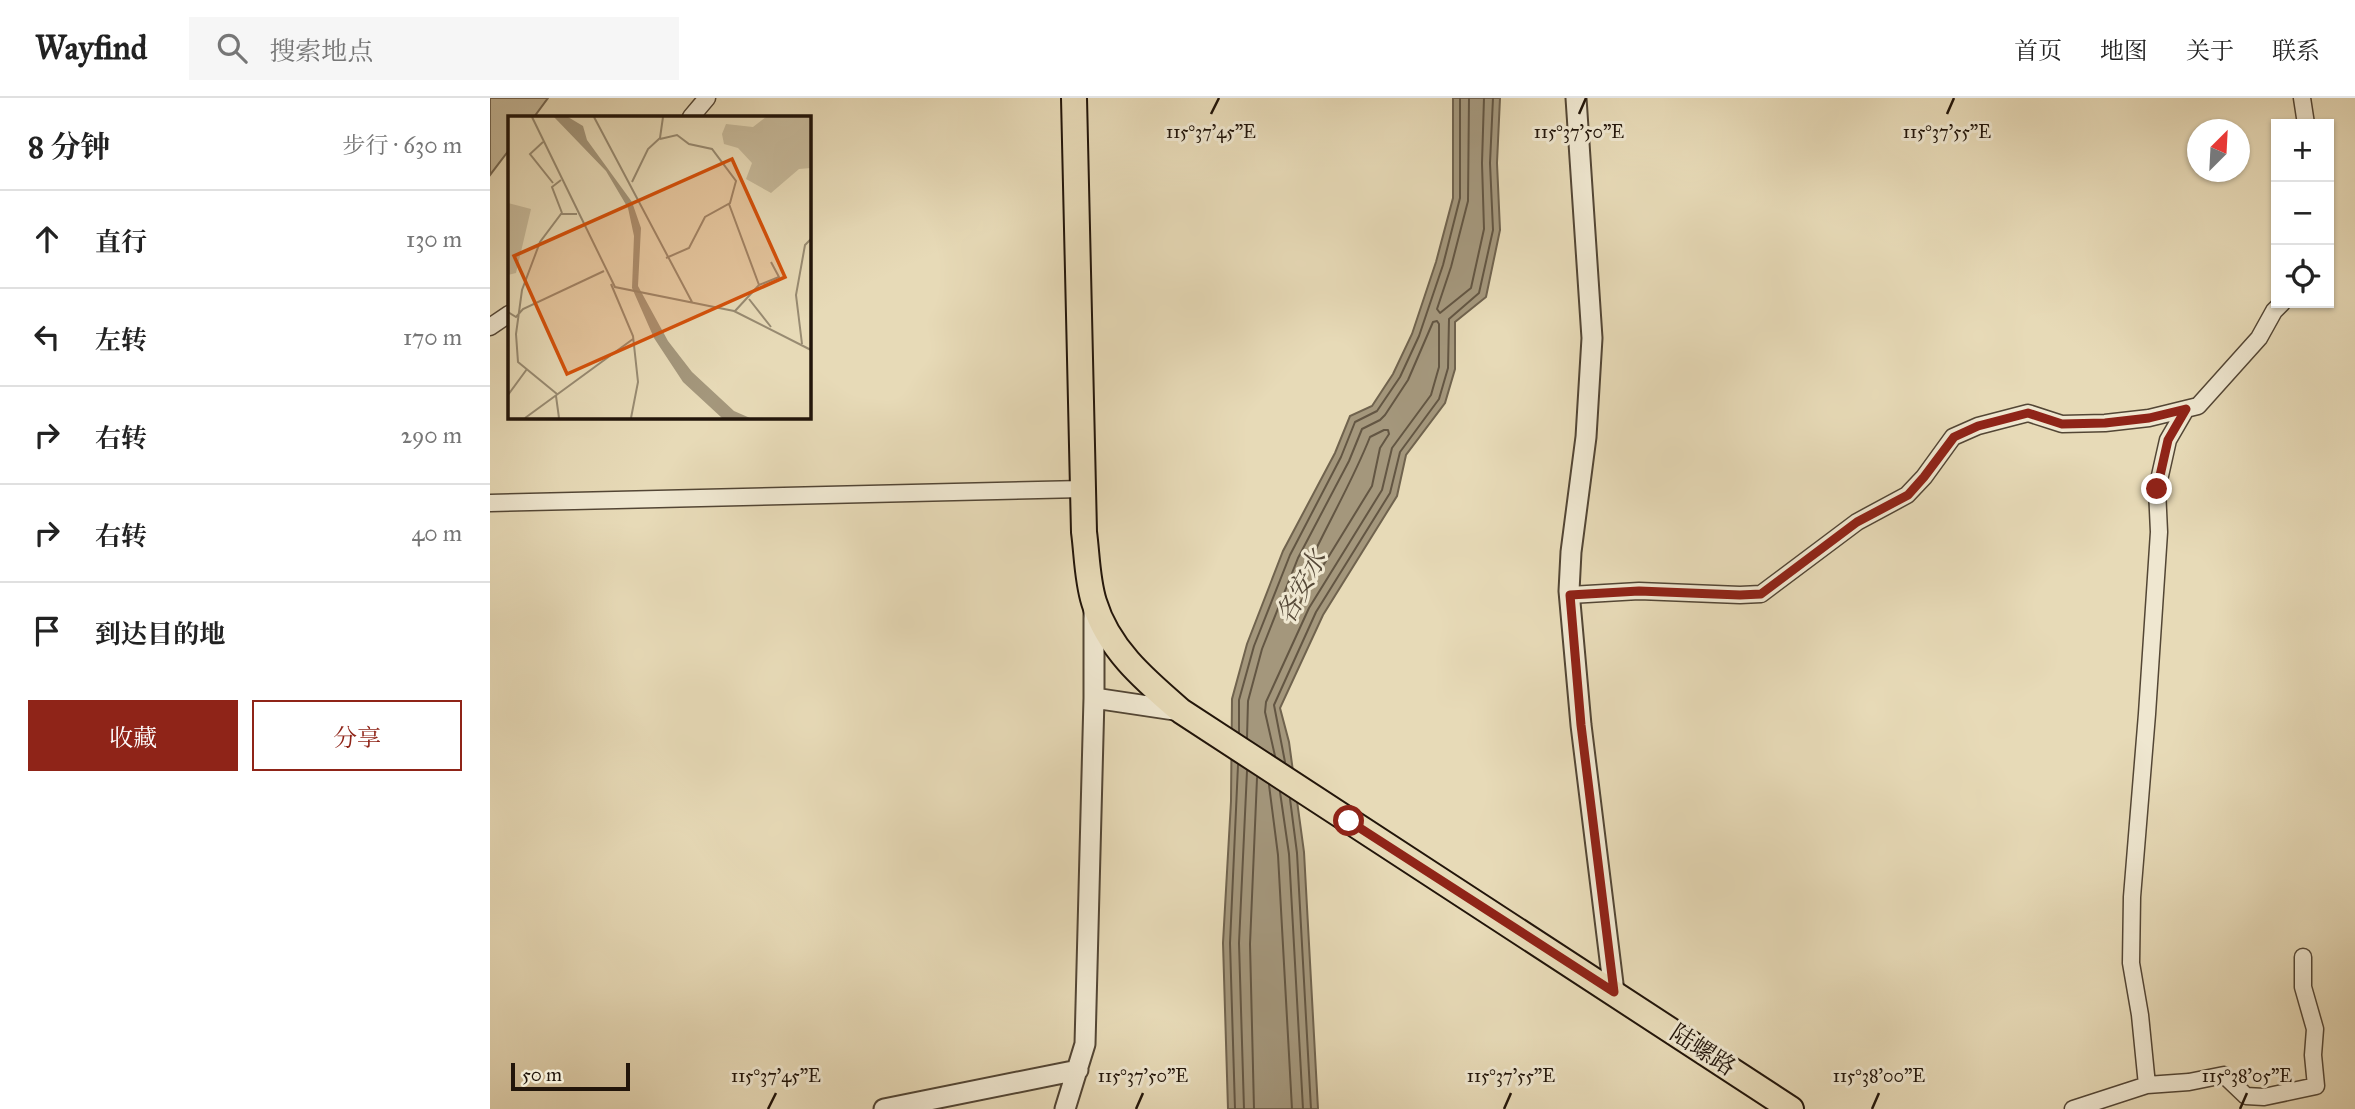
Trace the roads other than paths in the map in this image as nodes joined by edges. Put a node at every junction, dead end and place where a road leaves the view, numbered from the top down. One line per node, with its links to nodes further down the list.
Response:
1 (707, 98): 5 (street)
2 (1074, 98): 11 (main road, 陆螺路)
3 (1576, 98): 13 (street)
4 (2302, 98): 6 (street)
5 (692, 116)
6 (2305, 119)
7 (2277, 308): 10 (street)
8 (508, 315): 9 (street)
9 (490, 327)
10 (2186, 409): 13 (street); 20 (street)
11 (1083, 489): 12 (street); 14 (main road, 陆螺路)
12 (490, 503)
13 (1570, 595): 18 (street)
14 (1094, 602): 15 (street); 16 (main road, 陆螺路)
15 (1094, 698): 16 (street); 19 (street)
16 (1181, 711): 18 (main road, 陆螺路)
17 (2303, 957): 20 (street)
18 (1614, 992): 23 (main road, 陆螺路)
19 (1078, 1070): 21 (street); 22 (street)
20 (2147, 1085): 24 (street)
21 (884, 1109)
22 (1065, 1109)
23 (1791, 1109)
24 (2073, 1109)

